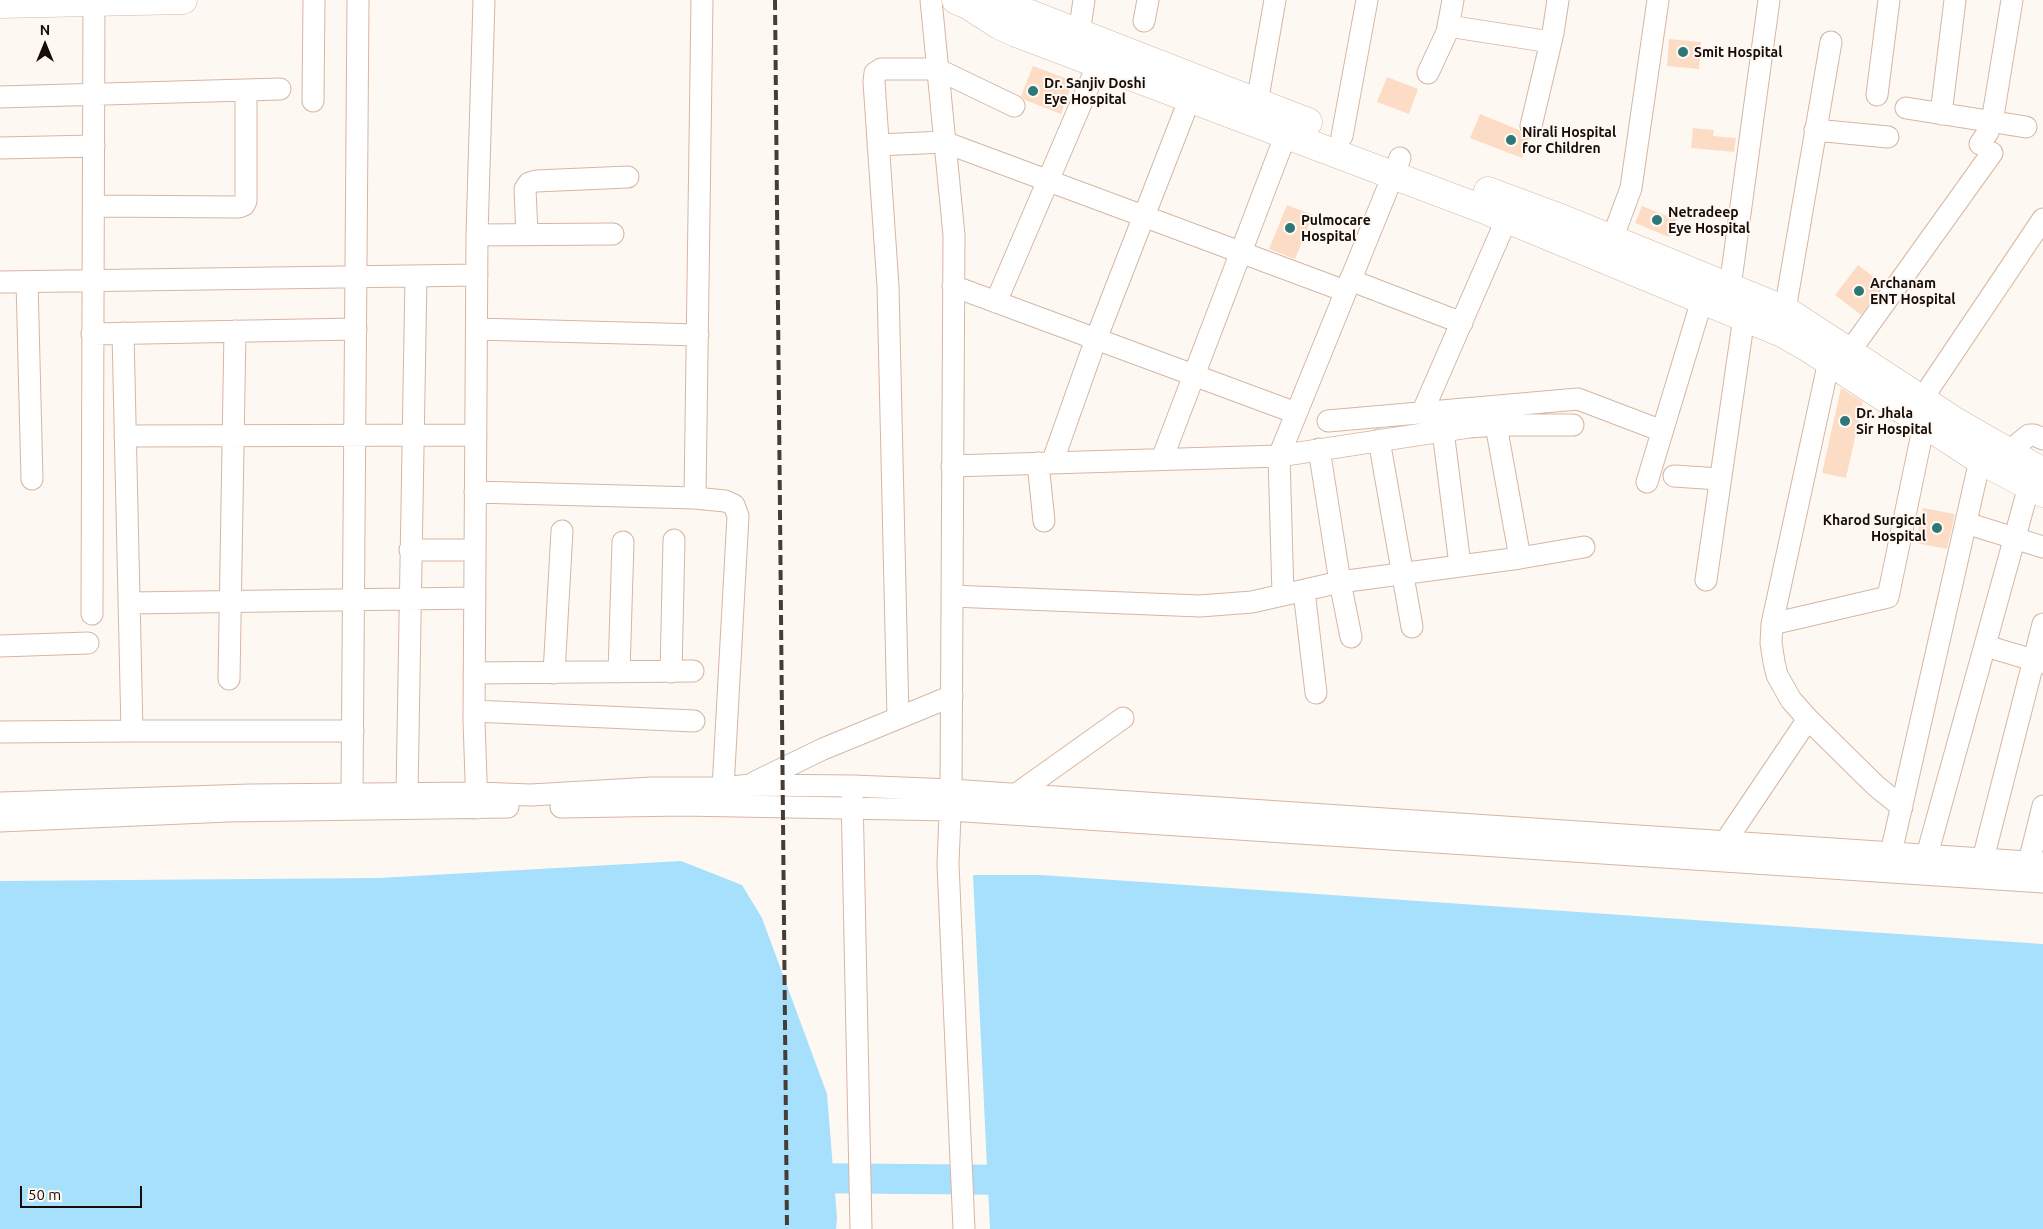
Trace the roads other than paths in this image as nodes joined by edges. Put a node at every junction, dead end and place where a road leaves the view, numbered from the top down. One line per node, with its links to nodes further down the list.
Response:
1 (183, 0): 18 (highway)
2 (314, 0): 35 (street)
3 (358, 0): 65 (street)
4 (484, 0): 58 (street)
5 (702, 0): 81 (street)
6 (930, 0): 27 (street)
7 (1084, 0): 23 (street)
8 (1148, 0): 21 (street)
9 (1275, 0): 36 (street)
10 (1367, 0): 45 (street)
11 (1452, 0): 22 (street)
12 (1558, 0): 24 (street)
13 (1658, 0): 61 (street)
14 (1769, 0): 73 (street)
15 (1889, 0): 32 (street)
16 (1955, 0): 39 (street)
17 (2012, 0): 40 (street)
18 (94, 1): 20 (highway); 31 (street)
19 (974, 2): 23 (highway); 26 (highway)
20 (0, 4)
21 (1144, 21)
22 (1448, 26): 24 (street); 28 (street)
23 (1079, 33): 36 (highway)
24 (1551, 42): 41 (street)
25 (1831, 42): 43 (street)
26 (1098, 64): 34 (highway); 53 (street)
27 (937, 69): 37 (street); 47 (street); 48 (street)
28 (1428, 73)
29 (280, 89): 30 (street)
30 (246, 90): 31 (street); 54 (street)
31 (94, 95): 33 (street); 49 (street)
32 (1877, 96)
33 (0, 98)
34 (1190, 98): 44 (highway); 55 (street)
35 (313, 101)
36 (1257, 102): 45 (highway)
37 (1014, 106)
38 (1906, 108): 39 (street)
39 (1941, 114): 40 (street)
40 (1991, 122): 42 (street); 83 (street)
41 (1531, 126)
42 (2026, 127)
43 (1815, 130): 46 (street); 74 (street)
44 (1286, 134): 51 (highway); 62 (street)
45 (1342, 136): 51 (highway)
46 (1888, 137)
47 (944, 142): 48 (street); 53 (street); 69 (street)
48 (878, 145): 155 (street)
49 (94, 146): 50 (street); 54 (street)
50 (0, 148)
51 (1396, 166): 56 (highway); 61 (highway); 70 (street)
52 (628, 177): 59 (street)
53 (1048, 180): 55 (street); 72 (street)
54 (94, 206): 66 (street)
55 (1144, 216): 62 (street); 82 (street)
56 (1507, 218): 61 (highway); 75 (street)
57 (2043, 219): 85 (street)
58 (477, 234): 59 (street); 63 (street)
59 (527, 234): 60 (street)
60 (612, 234)
61 (1608, 249): 71 (highway); 73 (highway)
62 (1241, 252): 70 (street); 84 (street)
63 (477, 275): 64 (street); 77 (street)
64 (416, 276): 65 (street); 97 (street)
65 (356, 277): 66 (street); 76 (street)
66 (94, 280): 68 (street); 80 (street)
67 (0, 282): 68 (street)
68 (27, 282): 108 (street)
69 (953, 286): 72 (street); 106 (street)
70 (1348, 286): 75 (street); 86 (street)
71 (1702, 300): 73 (highway); 92 (street)
72 (996, 302): 82 (street)
73 (1734, 305): 74 (highway); 83 (highway); 109 (street)
74 (1785, 310): 83 (highway)
75 (1462, 323): 87 (street)
76 (356, 329): 78 (street); 96 (street)
77 (477, 329): 81 (street); 93 (street)
78 (235, 331): 79 (street); 95 (street)
79 (123, 333): 80 (street); 94 (street)
80 (92, 334): 137 (street)
81 (698, 335): 113 (street)
82 (1096, 339): 84 (street); 105 (street)
83 (1839, 356): 85 (highway); 138 (street)
84 (1194, 376): 86 (street); 103 (street)
85 (1924, 412): 101 (highway); 104 (highway); 138 (street)
86 (1296, 413): 102 (street)
87 (1422, 413): 88 (street); 92 (street)
88 (1328, 421)
89 (1496, 425): 90 (street); 91 (street); 124 (street)
90 (1573, 425)
91 (1443, 431): 99 (street); 125 (street)
92 (1662, 431): 110 (street)
93 (476, 435): 97 (street); 112 (street)
94 (125, 436): 95 (street); 136 (street)
95 (233, 436): 96 (street); 135 (street)
96 (355, 436): 97 (street); 134 (street)
97 (412, 436): 122 (street)
98 (2043, 439): 101 (street)
99 (1379, 440): 100 (street); 126 (street)
100 (1320, 449): 102 (street); 128 (street)
101 (2008, 452): 111 (highway)
102 (1279, 456): 103 (street); 130 (street)
103 (1162, 459): 105 (street)
104 (1980, 460): 111 (highway); 115 (street)
105 (1045, 463): 106 (street); 114 (street)
106 (952, 466): 131 (street)
107 (1674, 476): 109 (street)
108 (32, 479)
109 (1720, 479): 127 (street)
110 (1647, 482)
111 (2038, 484): 117 (street)
112 (476, 492): 113 (street); 123 (street)
113 (694, 498): 164 (street)
114 (1044, 521)
115 (1966, 523): 117 (street); 173 (street)
116 (562, 530): 150 (street)
117 (2016, 538): 121 (street); 144 (street)
118 (674, 540): 148 (street)
119 (623, 542): 147 (street)
120 (1584, 547): 124 (street)
121 (2043, 547)
122 (410, 550): 123 (street); 133 (street)
123 (475, 550): 132 (street)
124 (1520, 558): 125 (street)
125 (1460, 565): 126 (street)
126 (1401, 572): 128 (street); 140 (street)
127 (1706, 580)
128 (1340, 582): 129 (street); 141 (street)
129 (1304, 591): 130 (street); 152 (street)
130 (1283, 595): 131 (street)
131 (952, 596): 153 (street)
132 (475, 598): 133 (street); 149 (street)
133 (410, 599): 134 (street); 165 (street)
134 (354, 600): 135 (street); 160 (street)
135 (230, 602): 136 (street); 151 (street)
136 (129, 603): 159 (street)
137 (92, 614)
138 (1772, 624): 157 (street)
139 (2043, 624): 145 (street)
140 (1412, 627)
141 (1351, 638)
142 (88, 643): 143 (street)
143 (0, 646)
144 (1986, 646): 145 (street); 179 (street)
145 (2038, 661): 180 (street)
146 (693, 671): 148 (street)
147 (619, 672): 148 (street); 150 (street)
148 (671, 672)
149 (474, 673): 150 (street); 154 (street)
150 (554, 673)
151 (229, 679)
152 (1316, 693)
153 (952, 696): 155 (street); 169 (street)
154 (474, 712): 158 (street); 168 (street)
155 (898, 717): 162 (street)
156 (1123, 718): 167 (street)
157 (1808, 719): 173 (street); 177 (street)
158 (694, 721)
159 (132, 731): 160 (street); 161 (street)
160 (352, 731): 166 (street)
161 (0, 732)
162 (750, 785): 163 (street); 164 (street); 171 (street)
163 (853, 786): 169 (street); 174 (street)
164 (723, 788): 168 (street)
165 (407, 793): 166 (street); 168 (street)
166 (352, 794): 170 (street)
167 (1015, 795): 169 (street); 176 (street)
168 (477, 800): 171 (street); 175 (street)
169 (951, 800): 174 (street); 176 (street); 184 (street)
170 (0, 803)
171 (710, 806): 174 (street)
172 (2043, 806): 181 (street)
173 (1902, 807): 178 (street)
174 (852, 808): 183 (street)
175 (0, 821)
176 (1339, 826): 177 (street); 182 (street)
177 (1725, 842): 178 (street)
178 (1891, 853): 179 (street)
179 (1927, 855): 180 (street)
180 (1983, 859): 181 (street)
181 (2036, 862)
182 (2043, 882)
183 (861, 1229)
184 (964, 1229)

